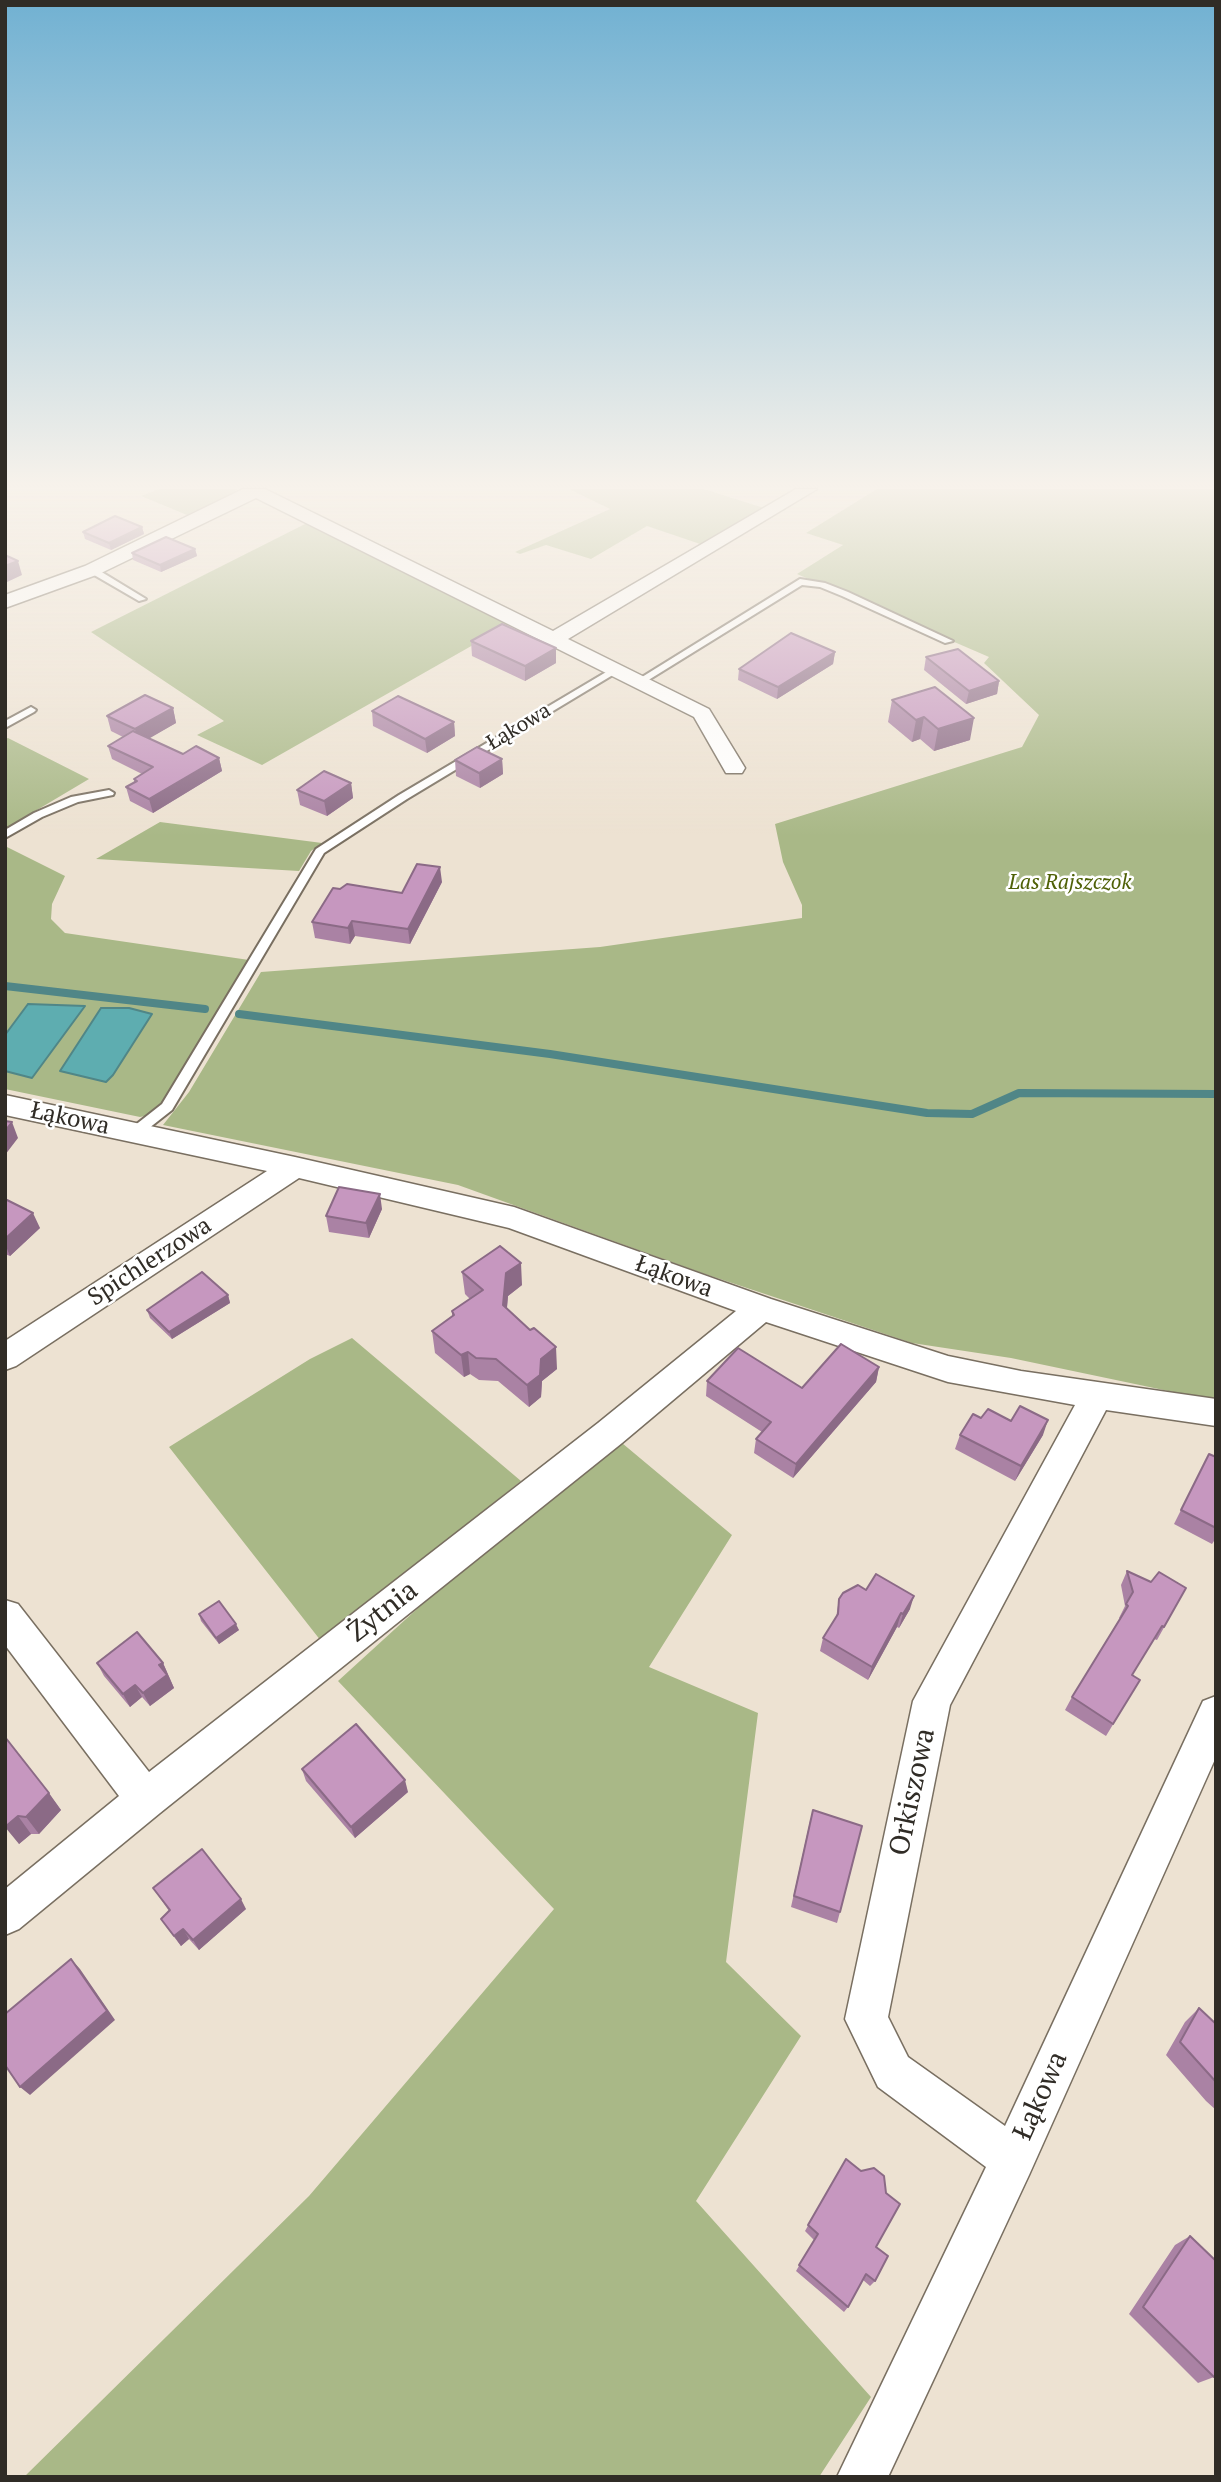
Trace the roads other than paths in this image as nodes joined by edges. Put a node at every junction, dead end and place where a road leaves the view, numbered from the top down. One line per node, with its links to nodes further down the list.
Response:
1 (485, 605): 5 (street)
2 (612, 605): 5 (street)
3 (763, 605): 8 (lane)
4 (869, 605): 6 (lane)
5 (554, 639): 7 (street)
6 (948, 641)
7 (616, 670): 8 (street); 15 (lane, Łąkowa)
8 (639, 682): 11 (street)
9 (31, 710): 10 (lane)
10 (5, 724)
11 (734, 768)
12 (109, 793): 13 (lane)
13 (5, 835)
14 (5, 1105): 15 (street, Łąkowa)
15 (134, 1133): 16 (street, Łąkowa)
16 (295, 1167): 17 (street, Łąkowa); 18 (street, Spichlerzowa)
17 (761, 1308): 19 (street, Łąkowa); 23 (street, Żytnia)
18 (5, 1357)
19 (1097, 1396): 20 (street, Łąkowa); 25 (street, Orkiszowa)
20 (1216, 1413)
21 (5, 1616): 23 (street)
22 (1212, 1731): 25 (street, Łąkowa)
23 (146, 1800): 24 (street, Żytnia)
24 (5, 1915)
25 (1013, 2158): 26 (street, Łąkowa)
26 (862, 2477)

